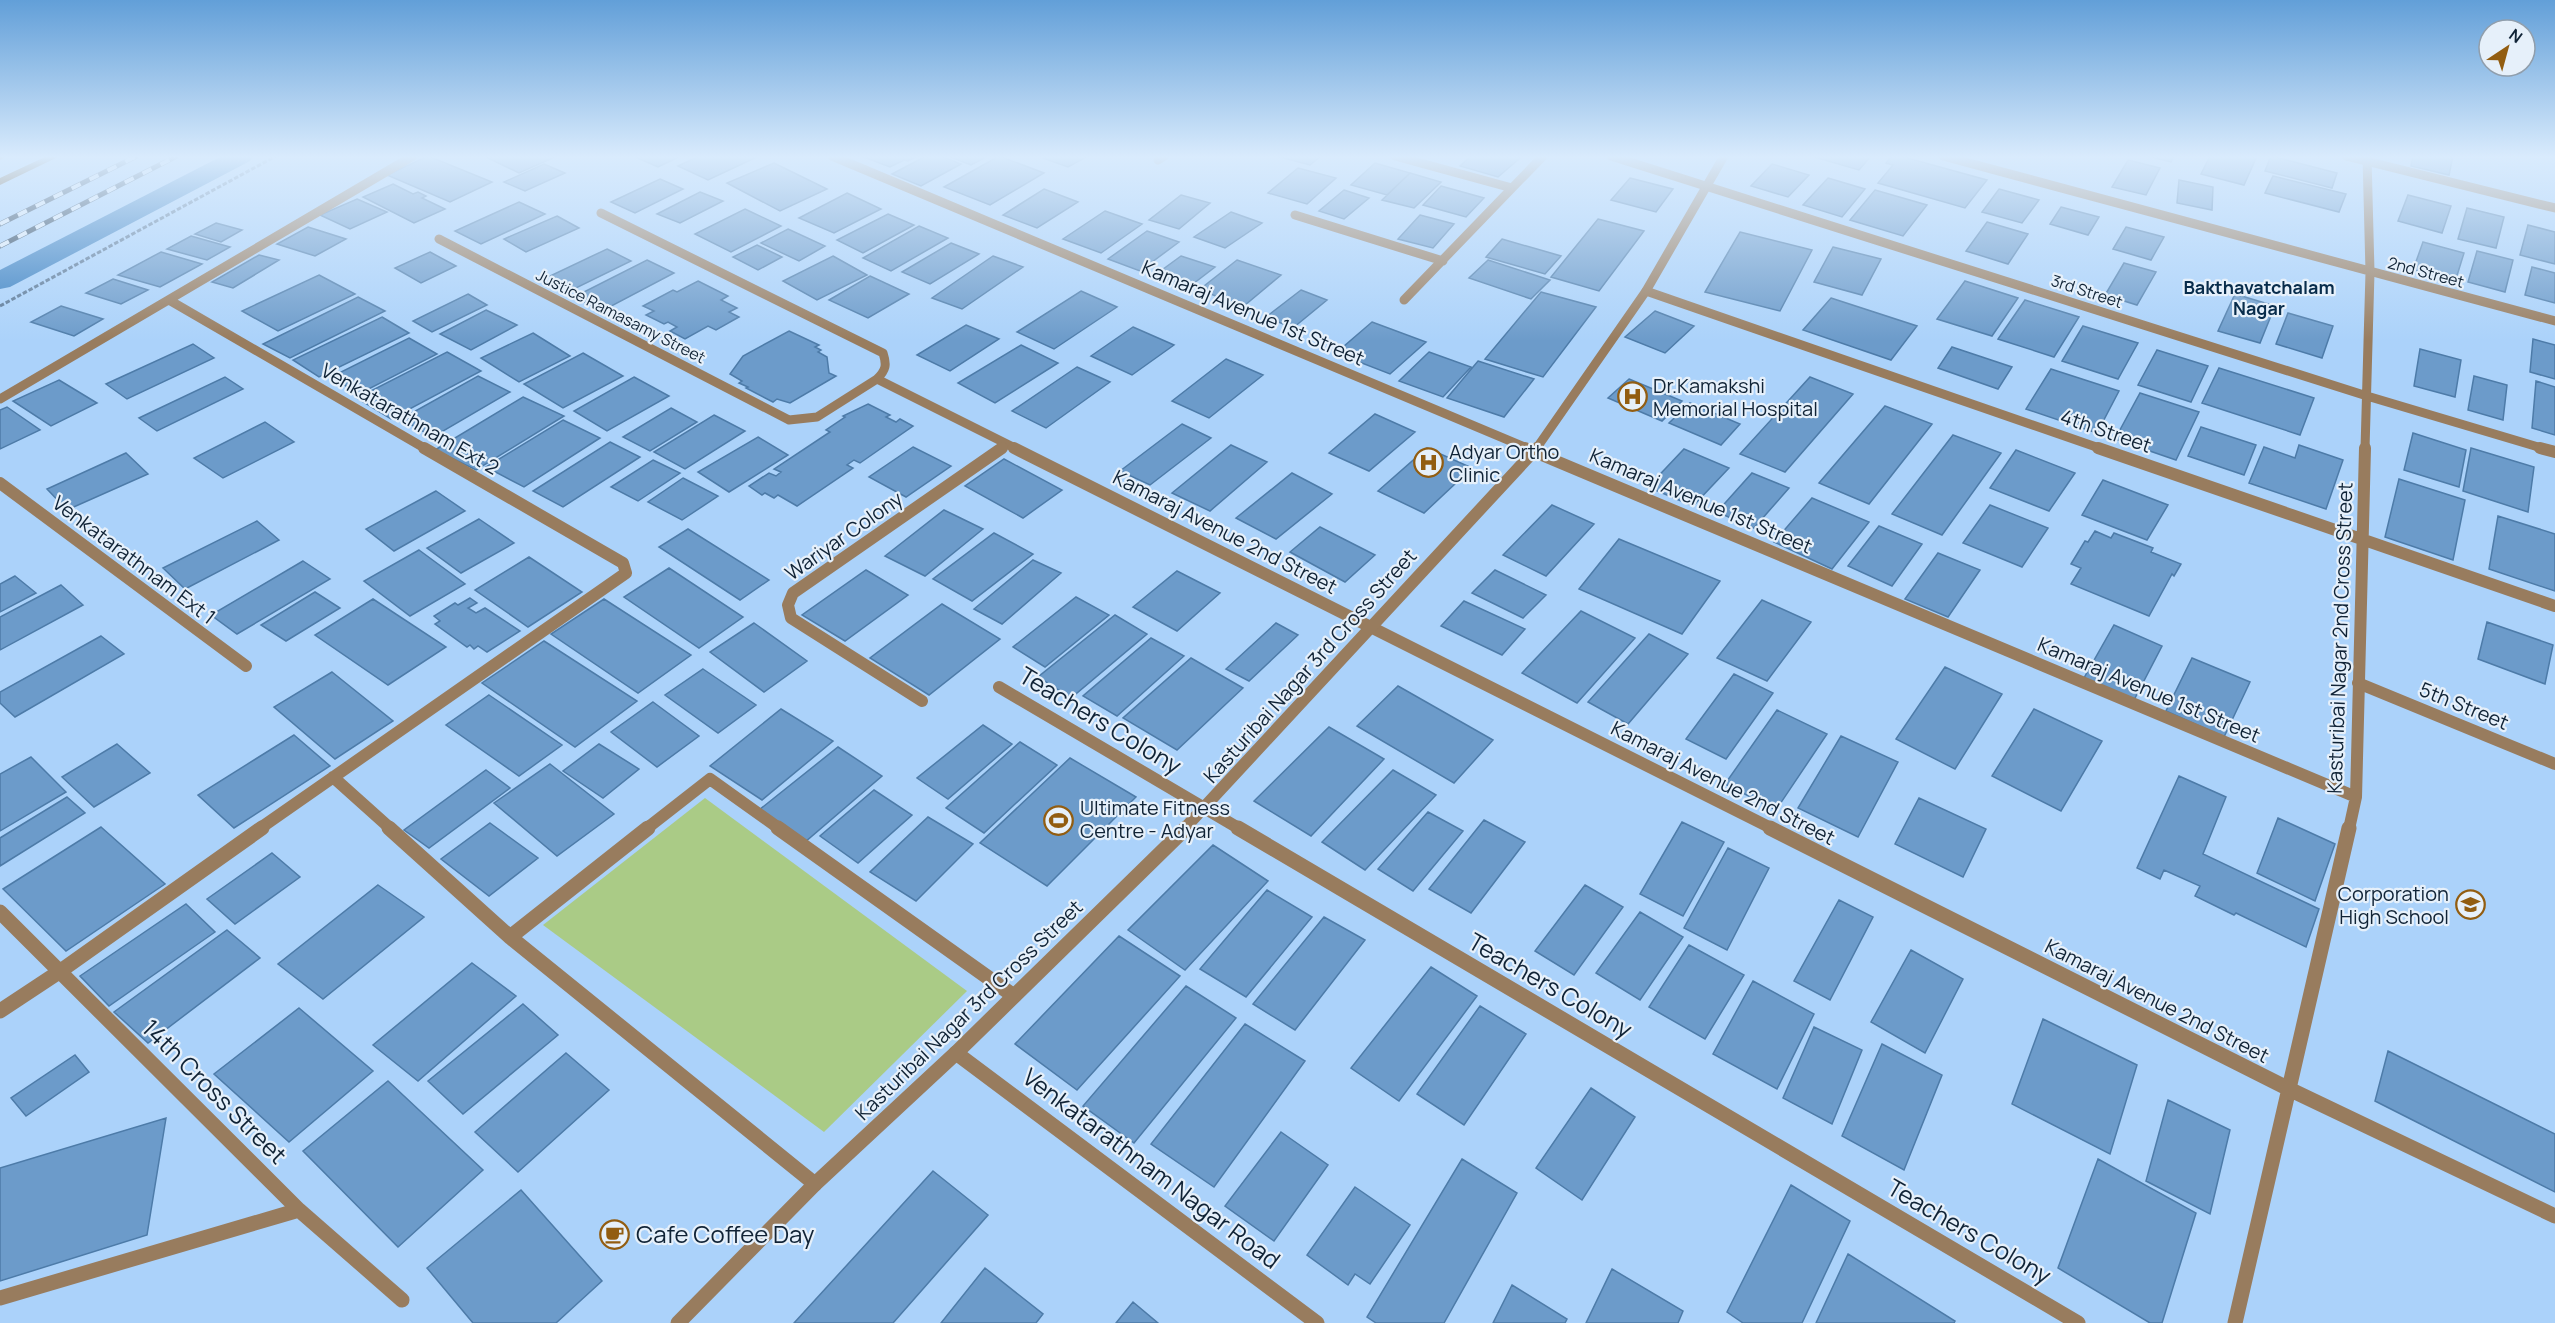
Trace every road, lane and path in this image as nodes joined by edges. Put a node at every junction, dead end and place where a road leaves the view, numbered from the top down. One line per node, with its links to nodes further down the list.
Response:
1 (162, 218): 17 (path)
2 (308, 218): 15 (street)
3 (611, 218): 19 (street)
4 (979, 218): 23 (street, Kamaraj Avenue 1st Street)
5 (1305, 218): 12 (street)
6 (1484, 218): 12 (street)
7 (1687, 218): 14 (street, Kasturibai Nagar 3rd Cross Street)
8 (1805, 218): 20 (street, 3rd Street)
9 (2170, 218): 13 (street, 2nd Street)
10 (2369, 218): 13 (street, Kasturibai Nagar 2nd Cross Street)
11 (439, 239): 19 (street, Justice Ramasamy Street)
12 (1443, 261): 16 (street)
13 (2370, 272): 18 (street, 2nd Street); 20 (street, Kasturibai Nagar 2nd Cross Street)
14 (1646, 291): 23 (street, Kasturibai Nagar 3rd Cross Street); 26 (street, 4th Street)
15 (169, 300): 21 (street); 34 (street, Venkatarathnam Ext 2)
16 (1404, 300)
17 (0, 306)
18 (2555, 321)
19 (877, 379): 22 (street, Kamaraj Avenue 2nd Street)
20 (2367, 396): 24 (street, 3rd Street); 26 (street, Kasturibai Nagar 2nd Cross Street)
21 (0, 399)
22 (1006, 445): 28 (street, Kamaraj Avenue 2nd Street); 32 (street, Wariyar Colony)
23 (1535, 451): 28 (street, Kasturibai Nagar 3rd Cross Street); 35 (street, Kamaraj Avenue 1st Street)
24 (2555, 452)
25 (0, 483): 29 (street, Venkatarathnam Ext 1)
26 (2362, 538): 27 (street, 4th Street); 30 (street, Kasturibai Nagar 2nd Cross Street)
27 (2555, 606)
28 (1371, 627): 36 (street, Kasturibai Nagar 3rd Cross Street); 43 (street, Kamaraj Avenue 2nd Street)
29 (246, 666)
30 (2358, 683): 33 (street, 5th Street); 35 (street, Kasturibai Nagar 2nd Cross Street)
31 (999, 687): 36 (street, Teachers Colony)
32 (922, 700)
33 (2555, 764)
34 (333, 777): 38 (street); 39 (street)
35 (2356, 797): 43 (street, Kasturibai Nagar 2nd Cross Street)
36 (1205, 809): 40 (street, Kasturibai Nagar 3rd Cross Street); 51 (street, Teachers Colony)
37 (0, 912): 39 (street, 14th Cross Street)
38 (510, 937): 40 (street); 44 (street)
39 (59, 972): 41 (street); 45 (street, 14th Cross Street)
40 (1014, 996): 42 (street, Kasturibai Nagar 3rd Cross Street)
41 (0, 1011)
42 (956, 1053): 44 (street, Kasturibai Nagar 3rd Cross Street); 50 (street, Venkatarathnam Nagar Road)
43 (2289, 1089): 46 (street, Kamaraj Avenue 2nd Street); 52 (street, Kasturibai Nagar 2nd Cross Street)
44 (815, 1184): 49 (street, Kasturibai Nagar 3rd Cross Street)
45 (299, 1210): 47 (street); 48 (street, 14th Cross Street)
46 (2555, 1216)
47 (0, 1298)
48 (402, 1300)
49 (678, 1323)
50 (1317, 1323)
51 (2078, 1323)
52 (2235, 1323)

